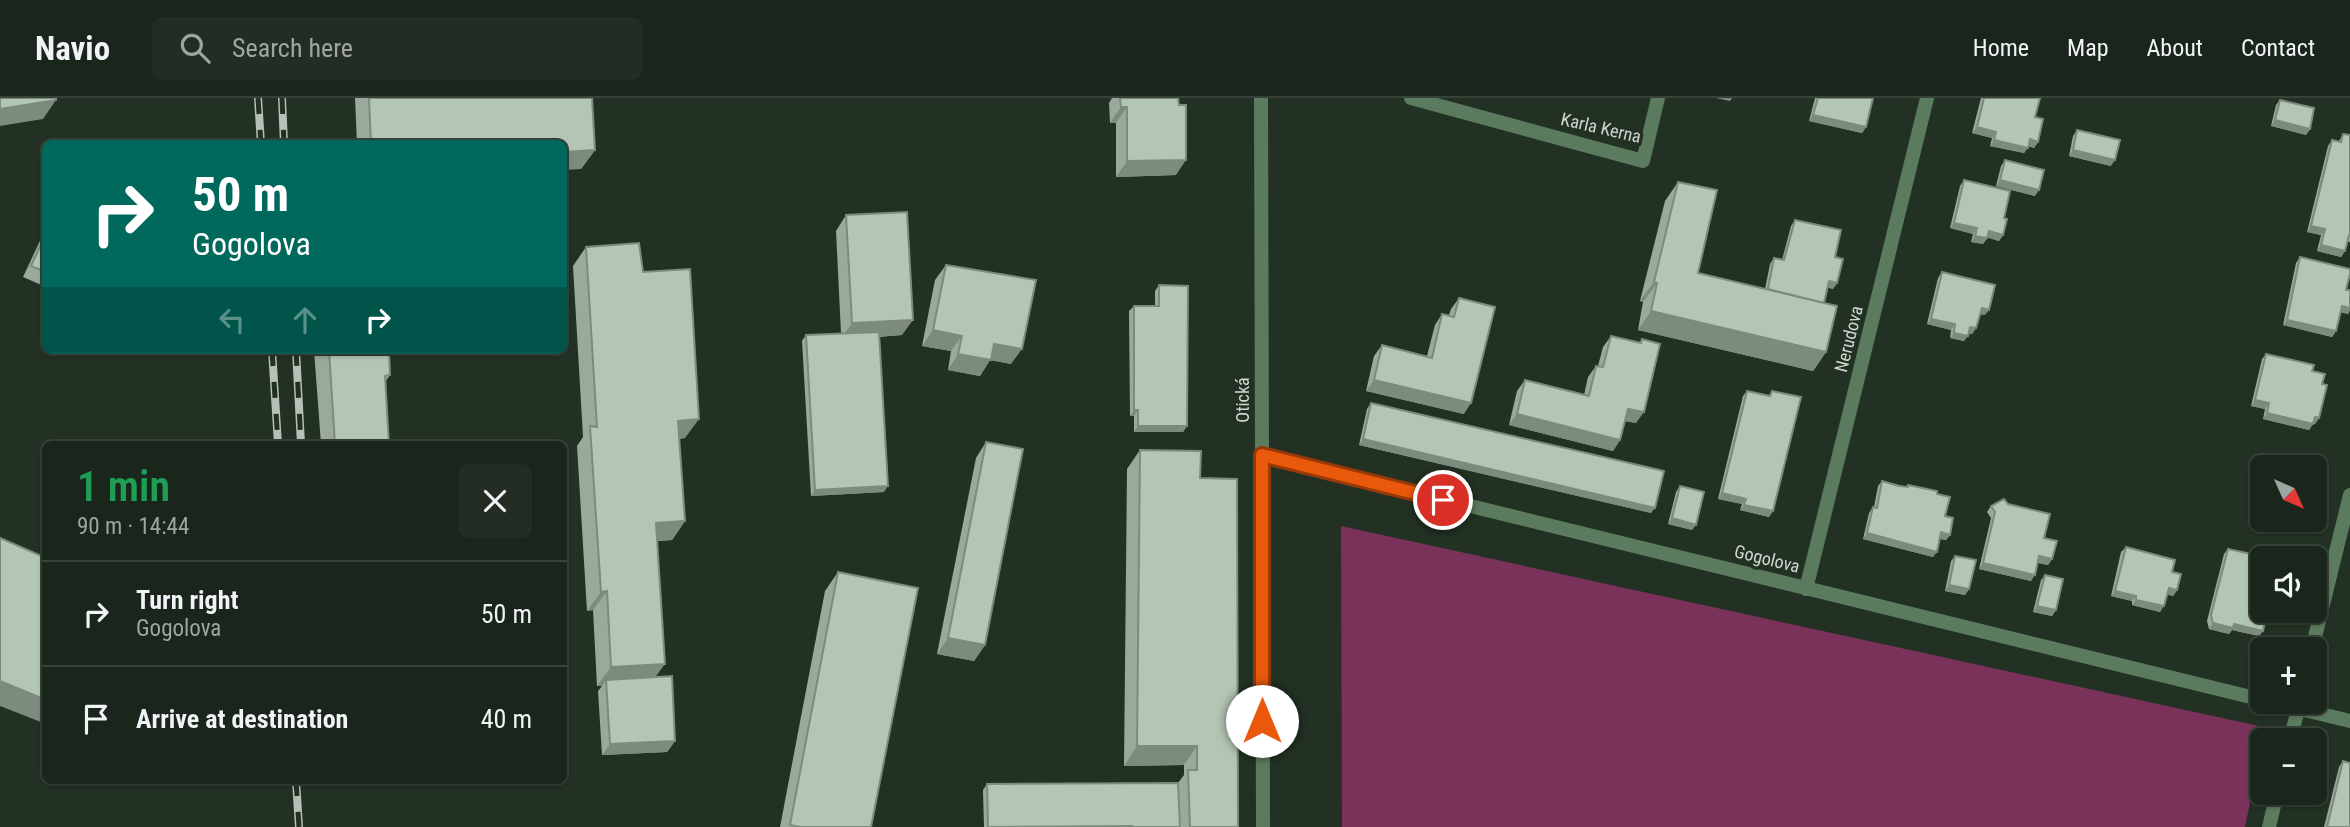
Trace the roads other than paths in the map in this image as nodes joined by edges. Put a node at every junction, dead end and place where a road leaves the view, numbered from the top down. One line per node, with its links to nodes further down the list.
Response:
1 (1261, 98): 5 (street, Otická)
2 (1411, 98): 3 (street, Karla Kerna)
3 (1658, 98)
4 (1927, 98): 7 (street, Nerudova)
5 (1262, 455): 7 (street, Gogolova); 13 (street, Otická)
6 (2350, 495): 8 (street)
7 (1806, 589): 9 (street, Gogolova)
8 (2315, 637)
9 (2250, 697)
10 (2327, 714): 11 (street)
11 (2350, 721)
12 (2274, 805): 14 (street)
13 (1263, 827)
14 (2269, 827)

